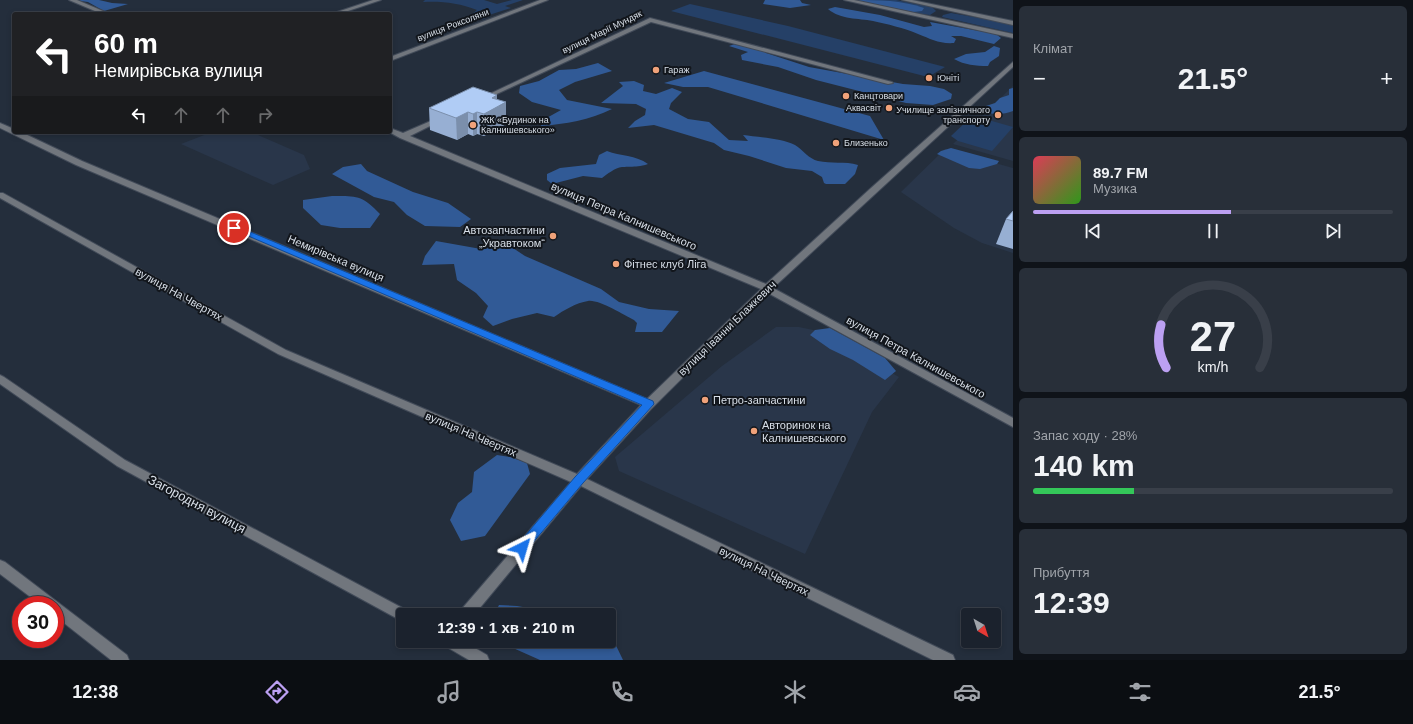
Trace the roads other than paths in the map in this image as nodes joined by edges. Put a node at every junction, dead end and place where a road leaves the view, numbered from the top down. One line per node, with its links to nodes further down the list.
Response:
1 (72, 0): 6 (street)
2 (378, 0): 7 (street)
3 (545, 0): 10 (street, вулиця Роксоляни)
4 (847, 0): 9 (street)
5 (905, 0): 8 (street)
6 (102, 12)
7 (340, 12)
8 (1013, 23)
9 (1013, 36)
10 (392, 57)
11 (1013, 64): 21 (street, вулиця Іванни Блажкевич)
12 (890, 83): 13 (street, вулиця Марії Мундяк)
13 (474, 103)
14 (445, 116): 19 (street)
15 (0, 125): 16 (street, Немирівська вулиця)
16 (12, 131)
17 (392, 131): 19 (street, вулиця Петра Калнишевського)
18 (18, 134): 23 (street, Немирівська вулиця)
19 (403, 136): 21 (street, вулиця Петра Калнишевського)
20 (0, 195): 25 (street, вулиця На Чвертях)
21 (766, 288): 23 (street, вулиця Іванни Блажкевич); 24 (street, вулиця Петра Калнишевського)
22 (0, 379): 29 (street, Загородня вулиця)
23 (649, 404): 25 (street, вулиця Іванни Блажкевич)
24 (1013, 423)
25 (579, 480): 28 (street, вулиця Іванни Блажкевич); 34 (street, вулиця На Чвертях)
26 (0, 566): 27 (street)
27 (39, 596)
28 (471, 608)
29 (396, 611)
30 (64, 615): 32 (street)
31 (462, 648): 33 (street)
32 (122, 660)
33 (482, 660)
34 (948, 660)

